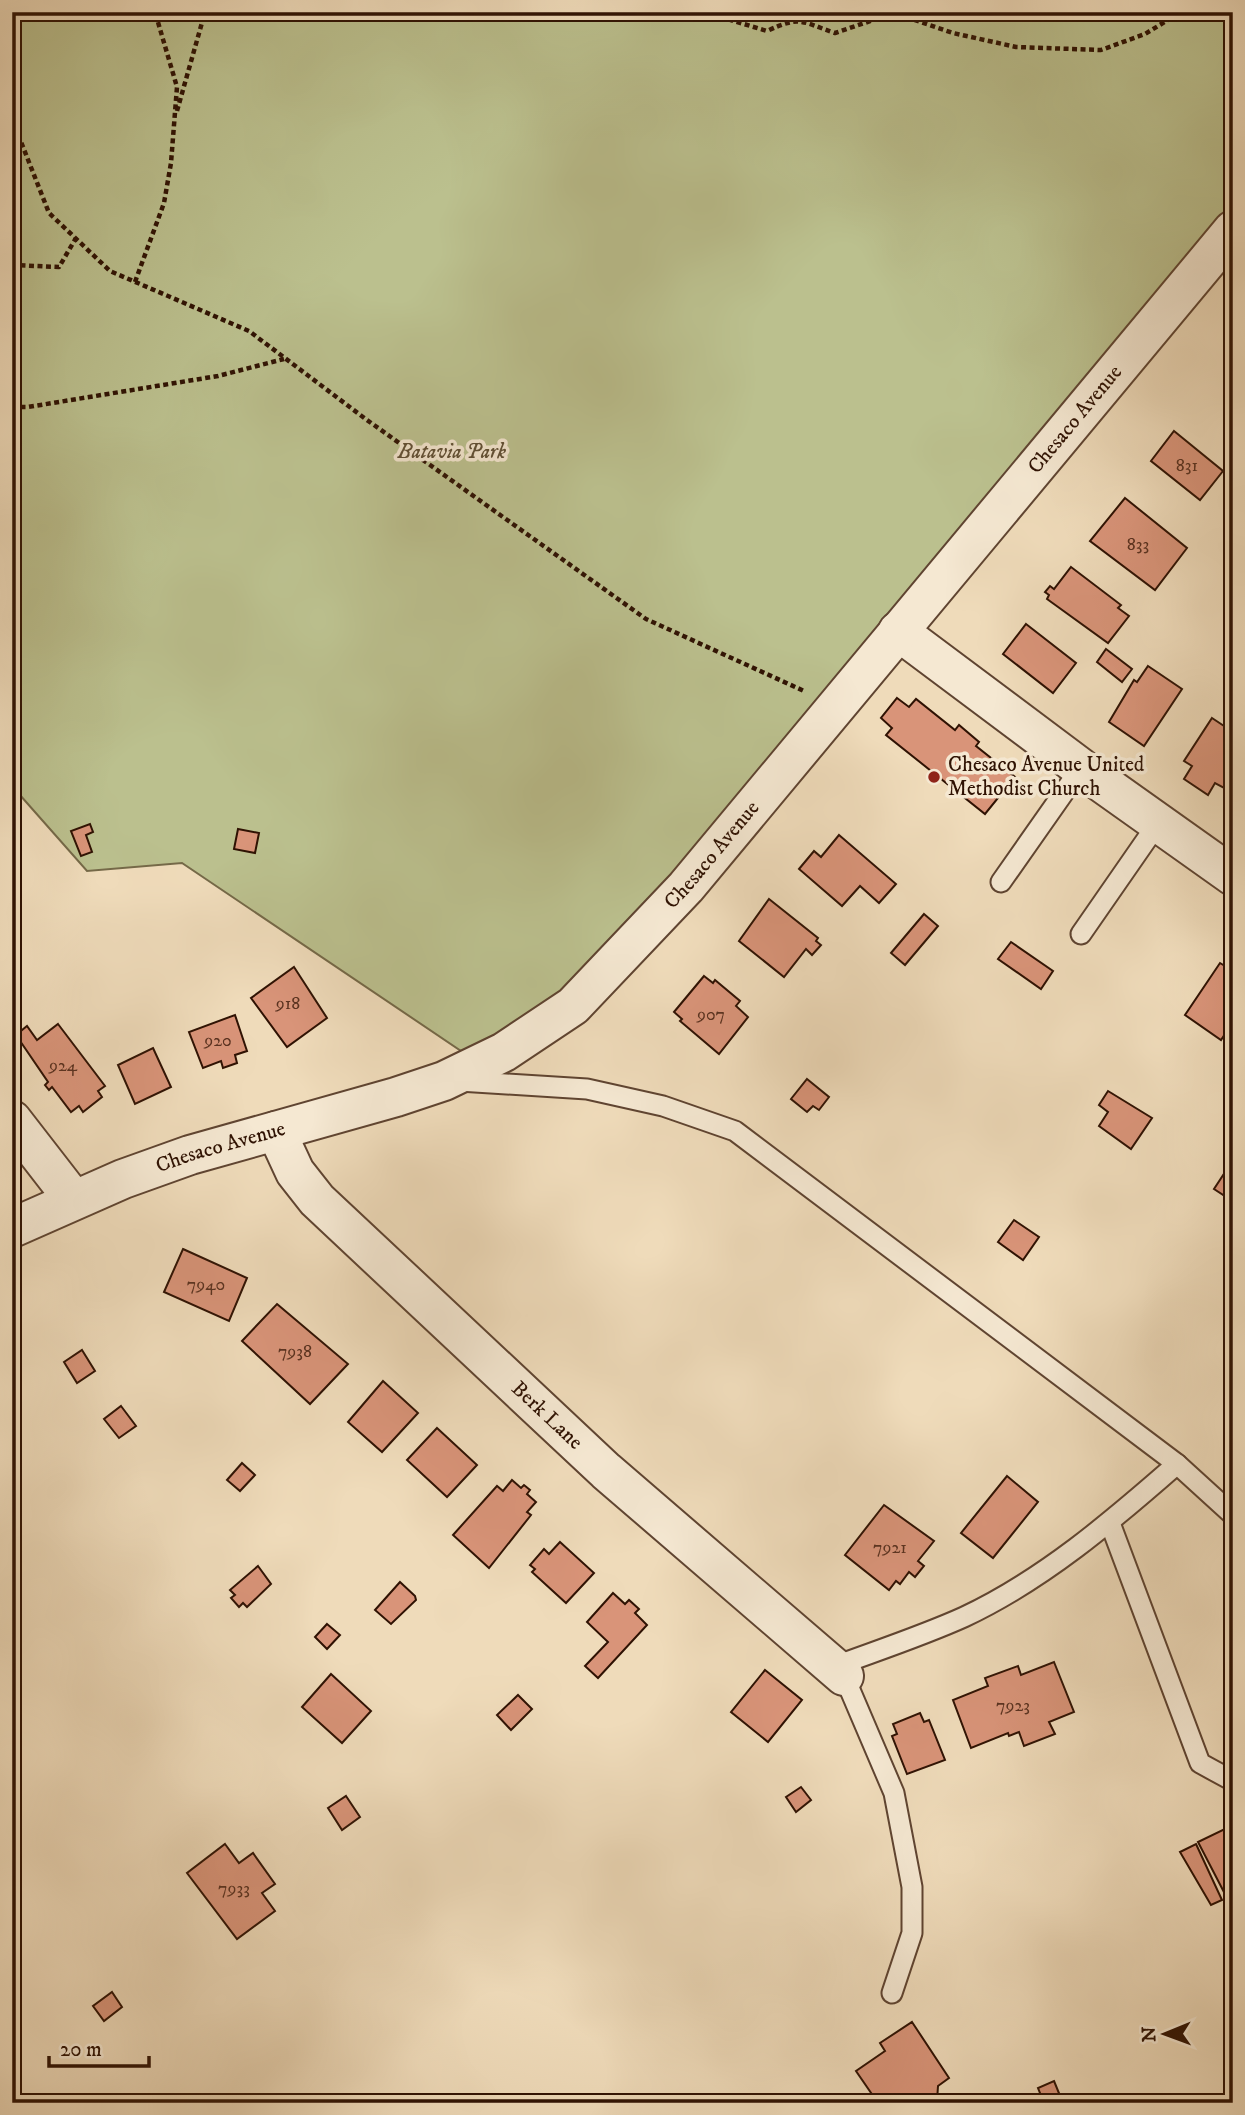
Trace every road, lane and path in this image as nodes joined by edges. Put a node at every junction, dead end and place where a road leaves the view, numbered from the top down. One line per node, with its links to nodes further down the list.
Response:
1 (155, 12): 6 (path)
2 (205, 12): 6 (path)
3 (704, 12): 4 (path)
4 (1181, 12)
5 (12, 119): 8 (path)
6 (174, 122): 10 (path)
7 (1233, 230): 13 (street, Chesaco Avenue)
8 (76, 238): 9 (path); 10 (path)
9 (12, 265)
10 (135, 282): 11 (path)
11 (285, 358): 12 (path); 14 (path)
12 (12, 407)
13 (898, 631): 14 (street, Chesaco Avenue); 15 (street)
14 (837, 705): 20 (street, Chesaco Avenue)
15 (1081, 768): 16 (street); 18 (lane)
16 (1158, 823): 17 (street); 19 (lane)
17 (1233, 876)
18 (1001, 882)
19 (1081, 934)
20 (444, 1081): 22 (street, Chesaco Avenue); 25 (lane)
21 (12, 1120): 23 (street)
22 (276, 1131): 23 (street, Chesaco Avenue); 28 (street, Berk Lane)
23 (74, 1200): 24 (street, Chesaco Avenue)
24 (12, 1228)
25 (1177, 1464): 26 (lane); 27 (lane)
26 (1233, 1515)
27 (1110, 1523): 28 (lane); 29 (lane)
28 (839, 1672): 30 (lane)
29 (1233, 1781)
30 (892, 1993)

